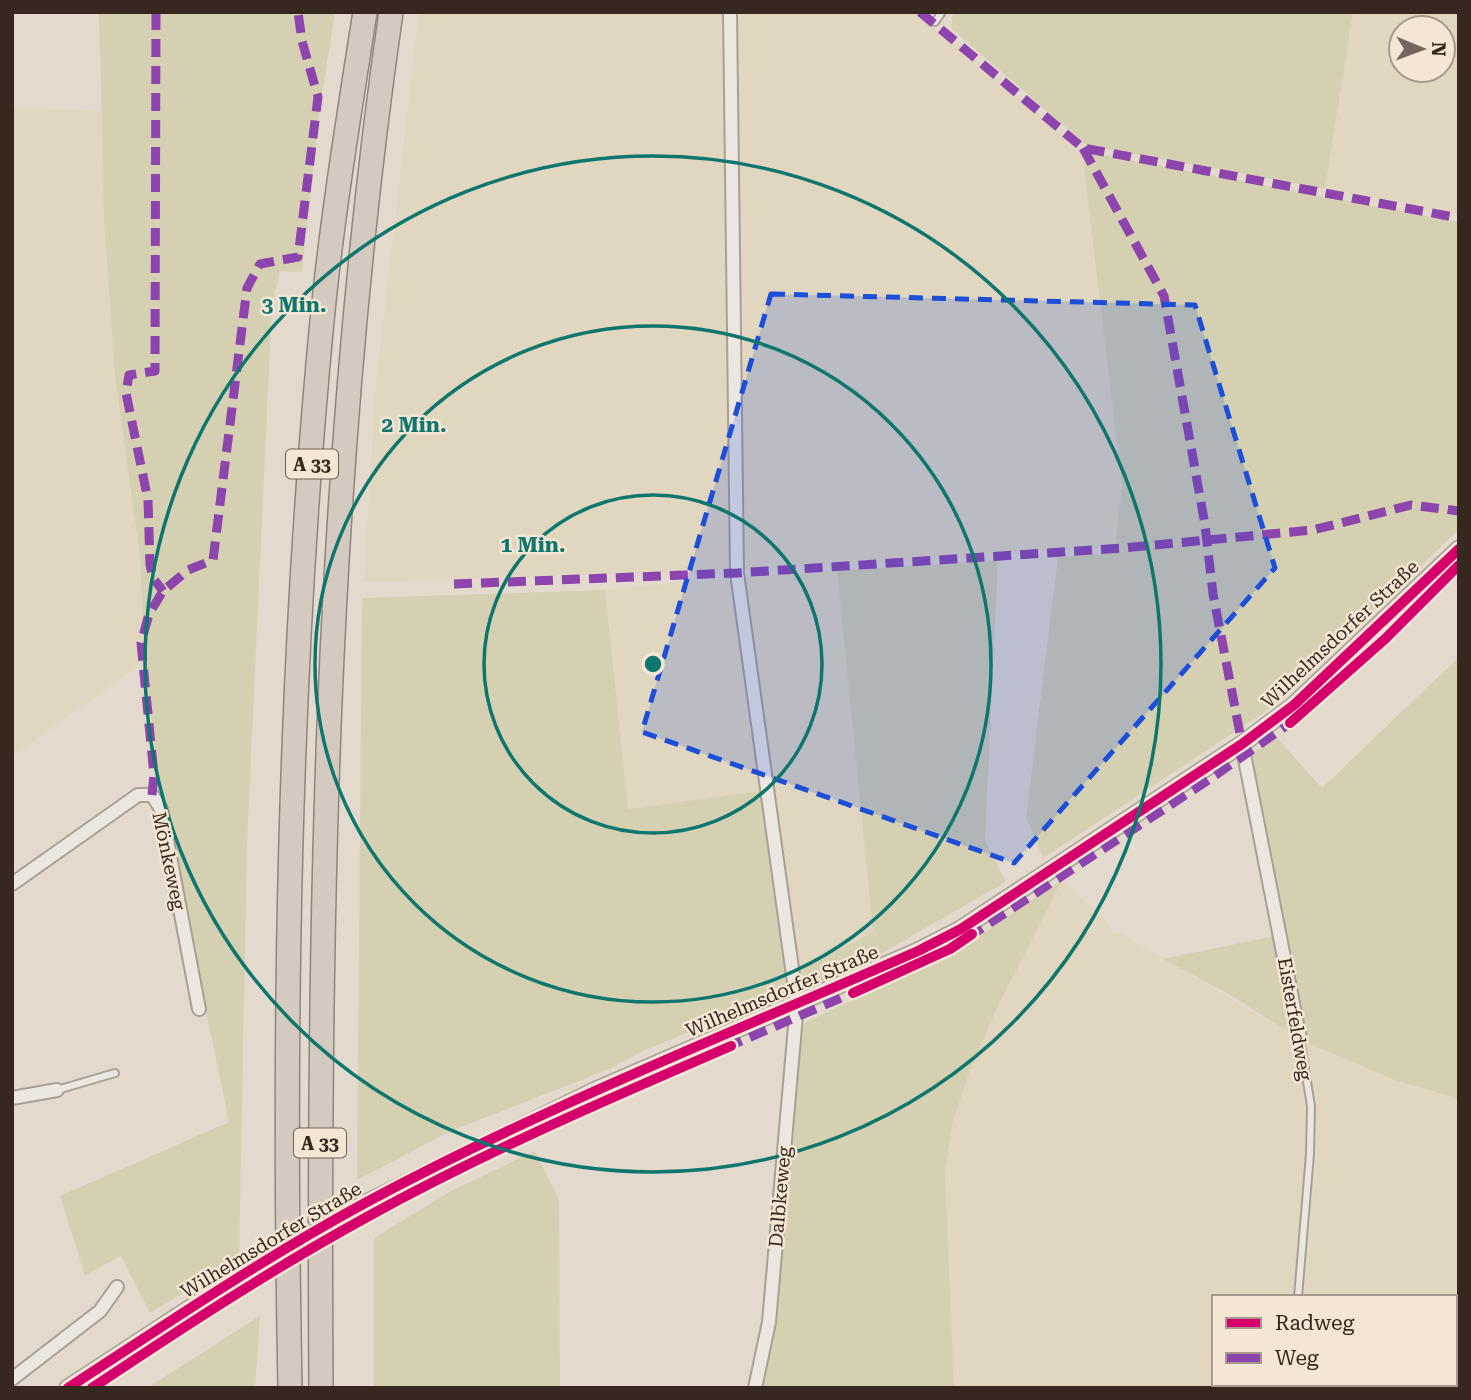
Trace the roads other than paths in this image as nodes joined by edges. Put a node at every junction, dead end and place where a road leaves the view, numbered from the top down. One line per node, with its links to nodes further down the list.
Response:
1 (365, 12): 17 (highway, A 33)
2 (391, 12): 22 (highway, A 33)
3 (730, 12): 9 (street, Dalbkeweg)
4 (942, 12): 5 (lane)
5 (935, 22)
6 (1459, 549): 7 (street, Wilhelmsdorfer Straße)
7 (1242, 744): 9 (street, Wilhelmsdorfer Straße); 11 (street, Eisterfeldweg)
8 (12, 884): 10 (street, Mönkeweg)
9 (797, 1004): 19 (street, Wilhelmsdorfer Straße, bridge); 23 (street, Dalbkeweg)
10 (200, 1009)
11 (1300, 1039): 16 (lane, Eisterfeldweg)
12 (114, 1073): 13 (lane)
13 (57, 1090): 14 (street)
14 (12, 1098)
15 (117, 1287): 18 (street)
16 (1298, 1295)
17 (289, 1329): 20 (highway); 21 (highway, A 33)
18 (14, 1373)
19 (68, 1388)
20 (279, 1388)
21 (290, 1388)
22 (321, 1388)
23 (755, 1388)

